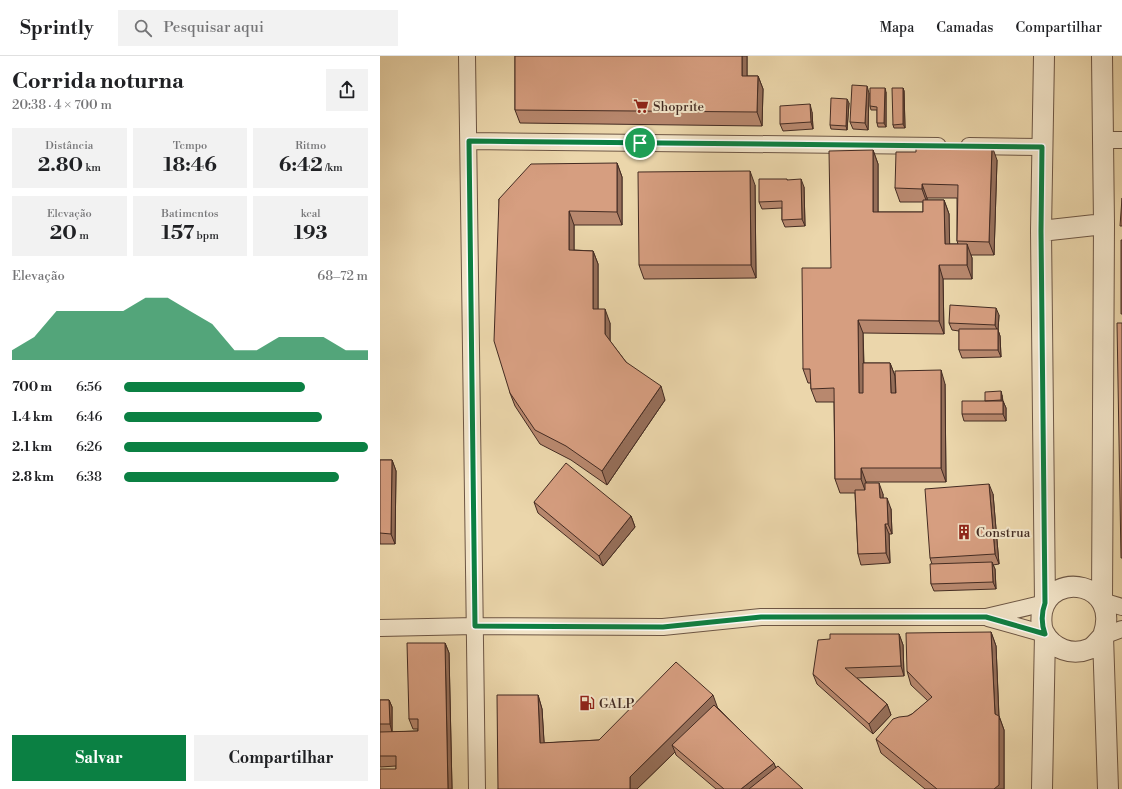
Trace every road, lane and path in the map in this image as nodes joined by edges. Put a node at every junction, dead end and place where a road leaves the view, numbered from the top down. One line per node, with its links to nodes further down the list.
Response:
1 (467, 56): 5 (street)
2 (1044, 56): 6 (street)
3 (1102, 56): 4 (street)
4 (1112, 140): 7 (street)
5 (469, 141): 6 (street); 13 (street)
6 (1042, 147): 8 (street)
7 (1104, 224): 8 (street); 9 (street)
8 (1041, 231): 10 (street)
9 (1102, 601): 10 (street); 11 (street); 17 (street)
10 (1045, 603): 12 (street); 16 (street)
11 (1122, 607)
12 (986, 617): 13 (street); 16 (street)
13 (475, 626): 14 (street); 18 (street)
14 (380, 628)
15 (1122, 629): 17 (street)
16 (1045, 634): 17 (street); 19 (street)
17 (1102, 636): 20 (street)
18 (477, 789)
19 (1042, 789)
20 (1108, 789)

